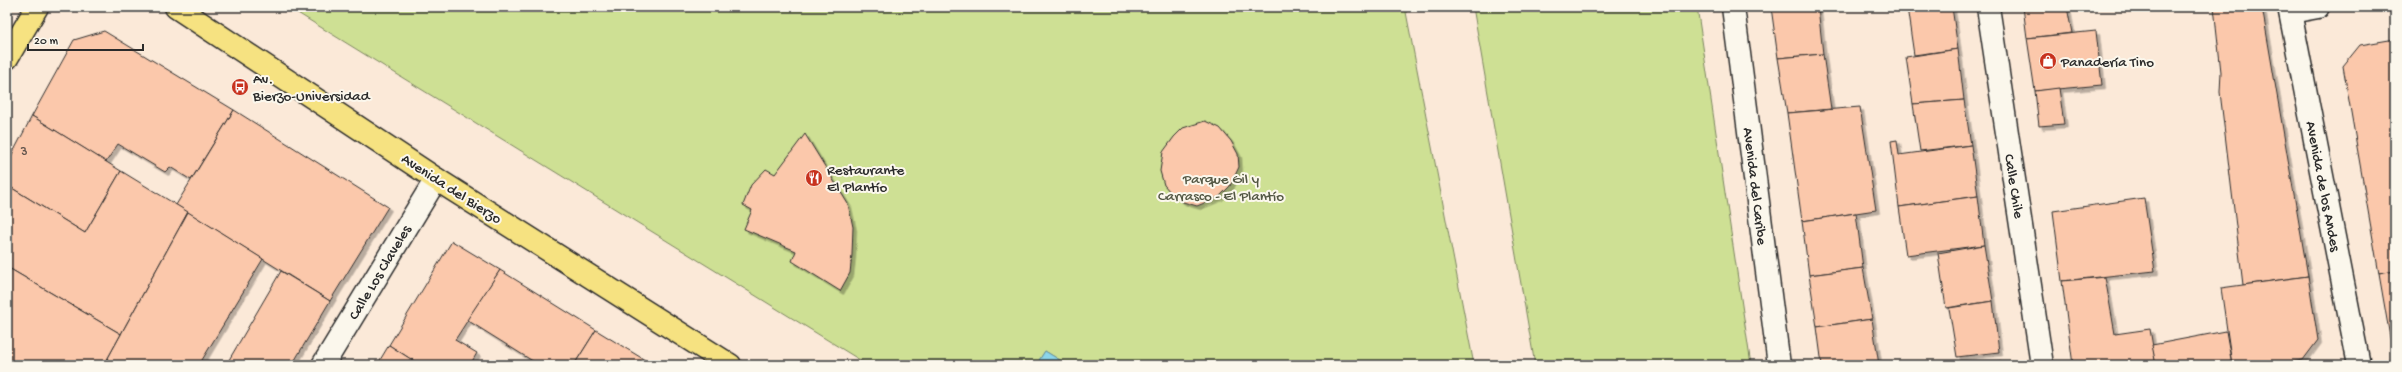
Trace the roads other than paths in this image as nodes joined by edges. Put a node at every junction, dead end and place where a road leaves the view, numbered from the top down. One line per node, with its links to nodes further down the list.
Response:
1 (37, 7): 7 (main road)
2 (176, 7): 8 (main road, Avenida del Bierzo)
3 (1734, 7): 11 (street, Avenida del Caribe)
4 (1988, 7): 12 (street, Calle Chile)
5 (2318, 7): 6 (street)
6 (2290, 10): 13 (street, Avenida de los Andes)
7 (7, 58)
8 (436, 179): 9 (street, Calle Los Claveles); 10 (main road, Avenida del Bierzo)
9 (323, 365)
10 (730, 365)
11 (1779, 365)
12 (2042, 365)
13 (2359, 365)

